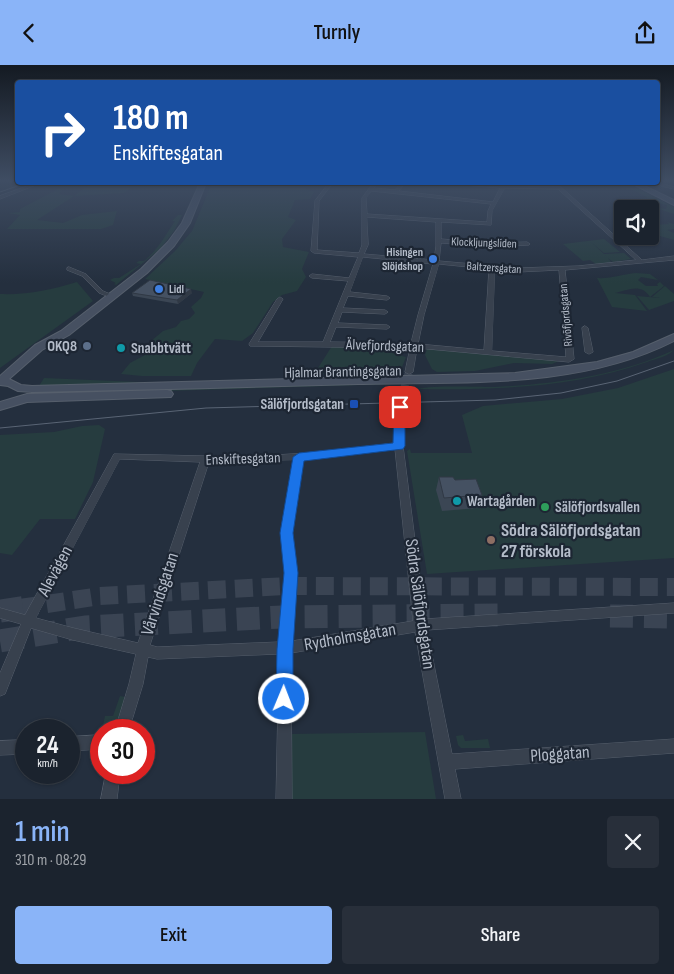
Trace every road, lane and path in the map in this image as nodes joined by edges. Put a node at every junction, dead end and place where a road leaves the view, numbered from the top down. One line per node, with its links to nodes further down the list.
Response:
1 (190, 214): 19 (main road)
2 (316, 214): 9 (street, Baltzersgatan)
3 (490, 214): 6 (street)
4 (588, 214): 11 (street)
5 (364, 215): 6 (street); 9 (street)
6 (438, 221): 7 (street)
7 (440, 241): 8 (street, Klockljungsliden); 12 (street)
8 (527, 244)
9 (361, 256): 12 (street, Baltzersgatan); 17 (street)
10 (674, 258): 11 (street, Baltzersgatan)
11 (640, 261): 15 (street, Baltzersgatan)
12 (436, 263): 14 (street, Baltzersgatan); 32 (street)
13 (69, 269): 19 (street)
14 (492, 269): 15 (street, Baltzersgatan); 35 (street)
15 (562, 269): 29 (street, Rivöfjordsgatan)
16 (312, 276): 17 (street)
17 (352, 280): 18 (street)
18 (347, 294): 20 (street); 22 (street)
19 (112, 296): 27 (main road)
20 (388, 298)
21 (280, 299): 31 (street, Älvefjordsgatan)
22 (341, 310): 23 (street); 24 (street)
23 (385, 312)
24 (334, 325): 25 (street); 31 (street)
25 (387, 327)
26 (585, 328): 30 (street)
27 (65, 333): 38 (main road); 39 (main road)
28 (674, 337): 39 (main road, Hjalmar Brantingsgatan)
29 (569, 338): 30 (street); 36 (street, Rivöfjordsgatan)
30 (587, 340): 34 (street)
31 (326, 345): 32 (street, Älvefjordsgatan)
32 (415, 346): 35 (street, Älvefjordsgatan); 37 (street)
33 (674, 346): 40 (main road, Hjalmar Brantingsgatan)
34 (589, 352)
35 (488, 353): 36 (street, Älvefjordsgatan)
36 (568, 360)
37 (409, 372)
38 (0, 382): 39 (main road, Hjalmar Brantingsgatan)
39 (17, 386): 42 (main road, Hjalmar Brantingsgatan)
40 (44, 398): 42 (main road, Hjalmar Brantingsgatan); 43 (main road)
41 (401, 400): 44 (street, Södra Sälöfjordsgatan)
42 (5, 404)
43 (0, 411)
44 (399, 446): 46 (street, Enskiftesgatan); 51 (street, Södra Sälöfjordsgatan)
45 (118, 456): 47 (street, Enskiftesgatan); 50 (street, Alevägen)
46 (299, 457): 47 (street, Enskiftesgatan); 52 (street)
47 (206, 460): 53 (street, Vårvindsgatan)
48 (674, 608): 51 (street, Rydholmsgatan)
49 (0, 613): 50 (street, Rydholmsgatan)
50 (28, 621): 53 (street, Rydholmsgatan); 54 (street, Alevägen)
51 (420, 625): 52 (street, Rydholmsgatan); 59 (street, Södra Sälöfjordsgatan)
52 (285, 649): 53 (street, Rydholmsgatan); 62 (street)
53 (142, 651): 55 (street, Vårvindsgatan)
54 (0, 689)
55 (125, 719)
56 (674, 745): 59 (street, Ploggatan)
57 (15, 747): 58 (street)
58 (0, 748)
59 (446, 762): 63 (street, Södra Sälöfjordsgatan)
60 (111, 784): 61 (street)
61 (108, 799)
62 (284, 799)
63 (453, 799)

